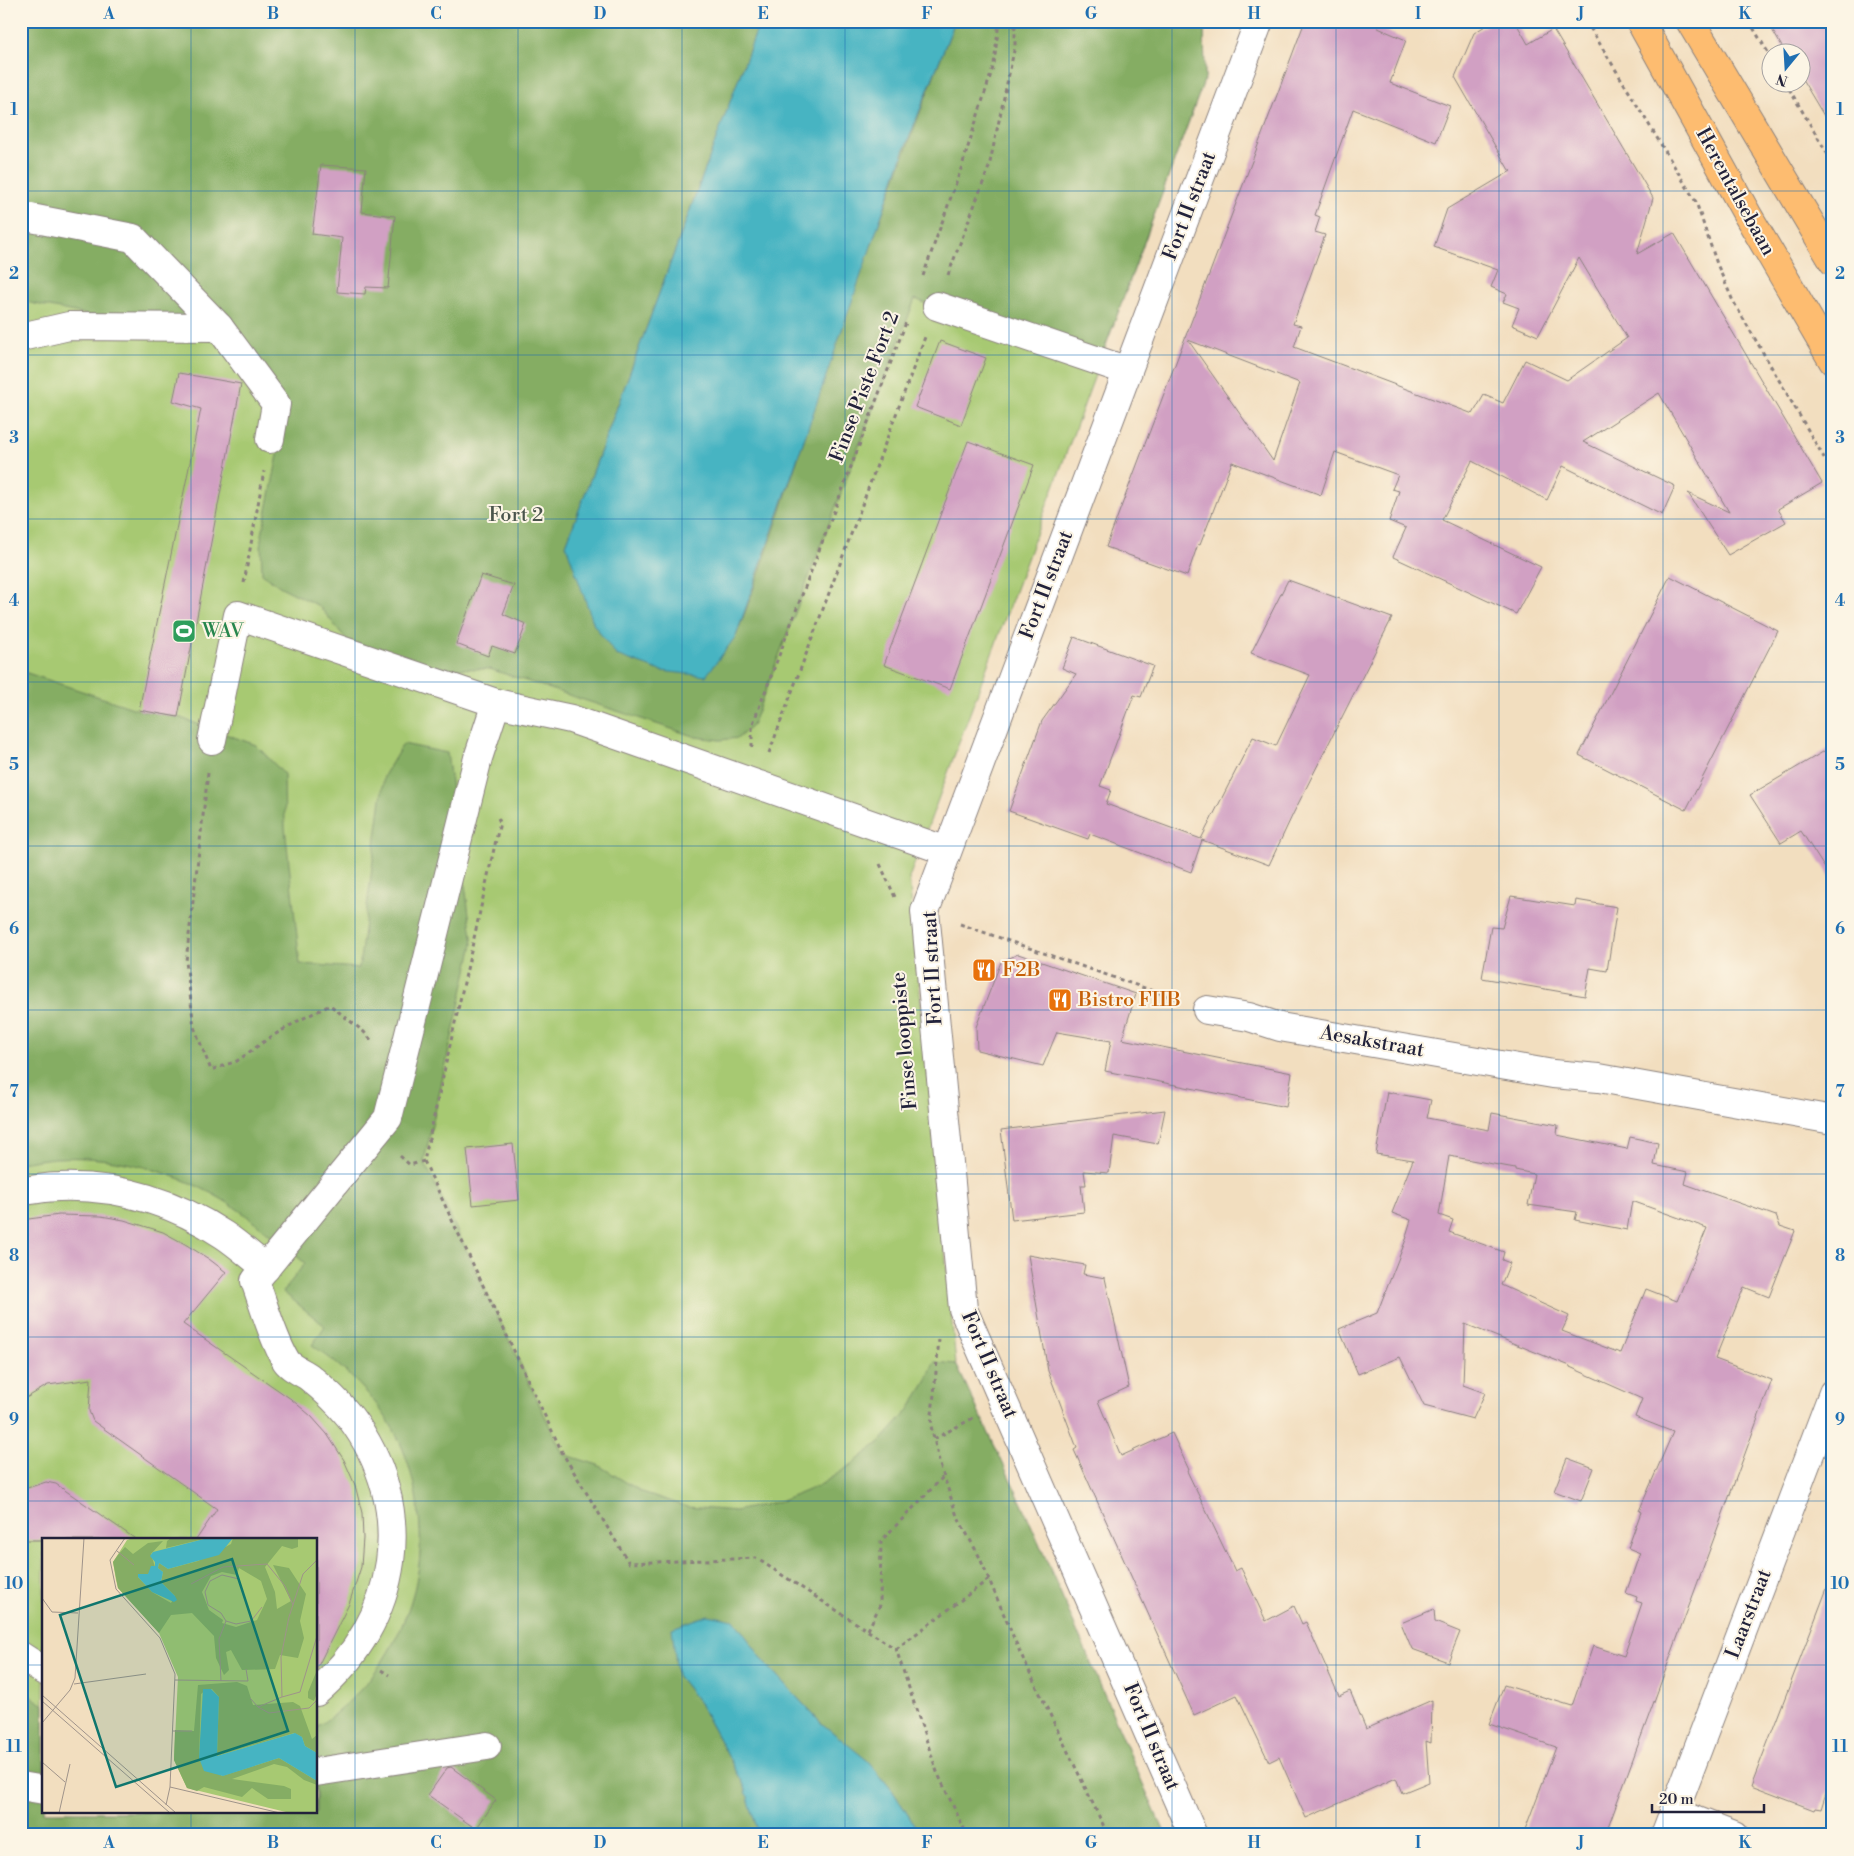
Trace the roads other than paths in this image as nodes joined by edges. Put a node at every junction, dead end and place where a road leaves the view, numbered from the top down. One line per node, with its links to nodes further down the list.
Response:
1 (1259, 21): 10 (street, Fort II straat)
2 (1640, 21): 9 (main road, Herentalsebaan)
3 (1690, 21): 5 (main road)
4 (21, 216): 7 (street)
5 (1833, 261)
6 (937, 306): 10 (street)
7 (219, 327): 8 (street); 11 (street)
8 (21, 337)
9 (1833, 361)
10 (1128, 370): 14 (street, Fort II straat)
11 (270, 439)
12 (496, 703): 13 (street); 14 (street); 18 (street)
13 (212, 740)
14 (947, 851): 28 (street, Fort II straat)
15 (1207, 1010): 16 (street, Aesakstraat)
16 (1833, 1120)
17 (21, 1191): 18 (street)
18 (266, 1268): 22 (street)
19 (1833, 1393): 27 (street, Laarstraat)
20 (21, 1656): 21 (street)
21 (42, 1670)
22 (318, 1690)
23 (487, 1746): 24 (street)
24 (318, 1772)
25 (21, 1786): 26 (street)
26 (42, 1790)
27 (1670, 1823): 29 (street)
28 (1193, 1835)
29 (1734, 1835)

